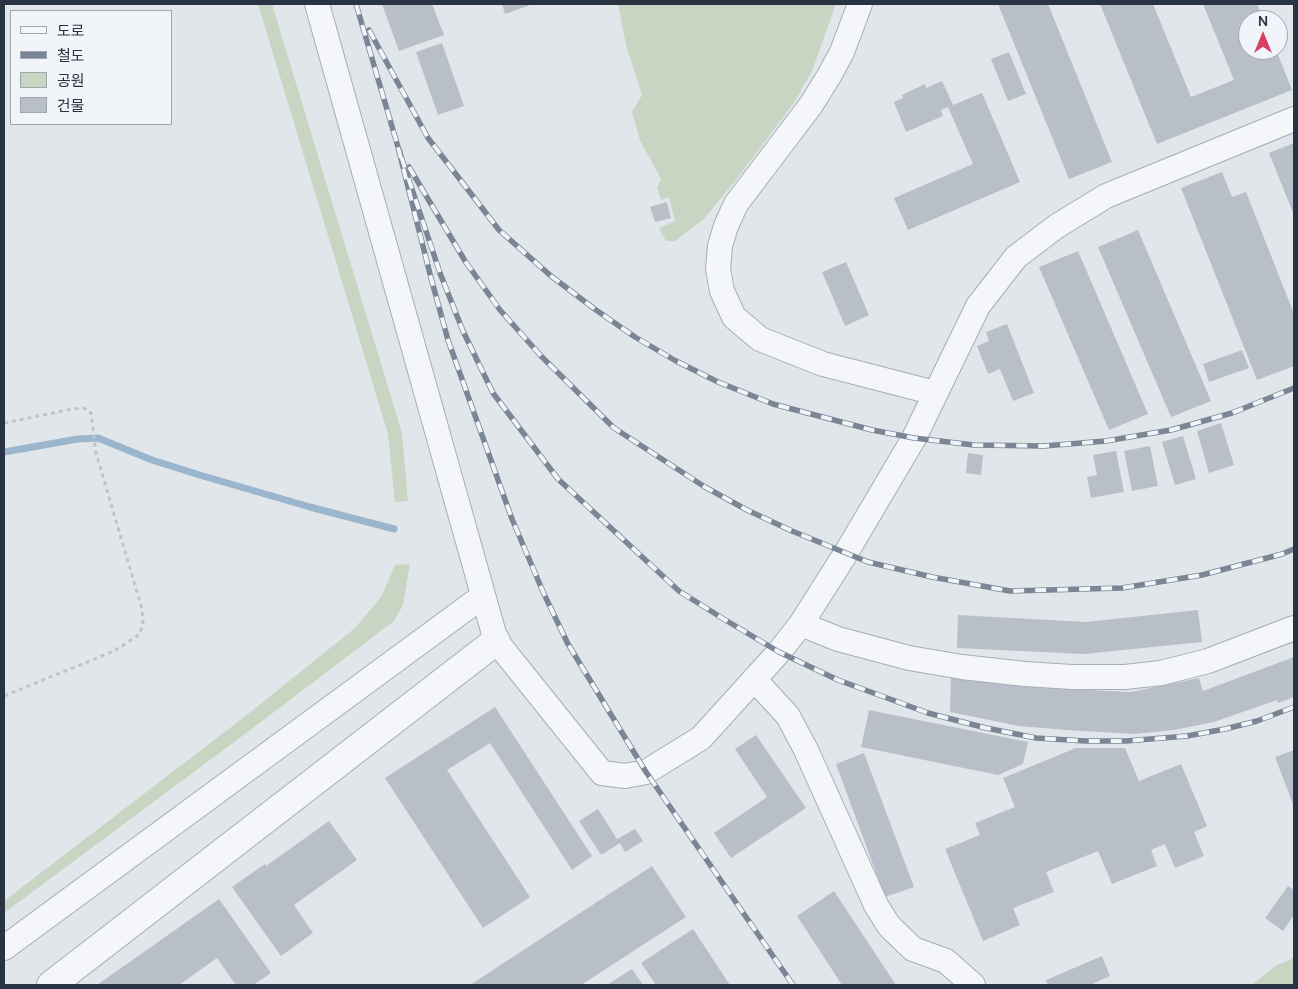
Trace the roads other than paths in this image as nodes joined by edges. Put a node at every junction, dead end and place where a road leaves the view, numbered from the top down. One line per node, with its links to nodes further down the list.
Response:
1 (317, 4): 5 (street)
2 (860, 4): 4 (street)
3 (1294, 119): 4 (street)
4 (935, 393): 6 (street)
5 (483, 596): 8 (street); 10 (street)
6 (801, 624): 7 (street); 9 (street)
7 (1294, 628)
8 (496, 641): 9 (street); 11 (street)
9 (754, 679): 12 (street)
10 (4, 948)
11 (51, 985)
12 (973, 985)

